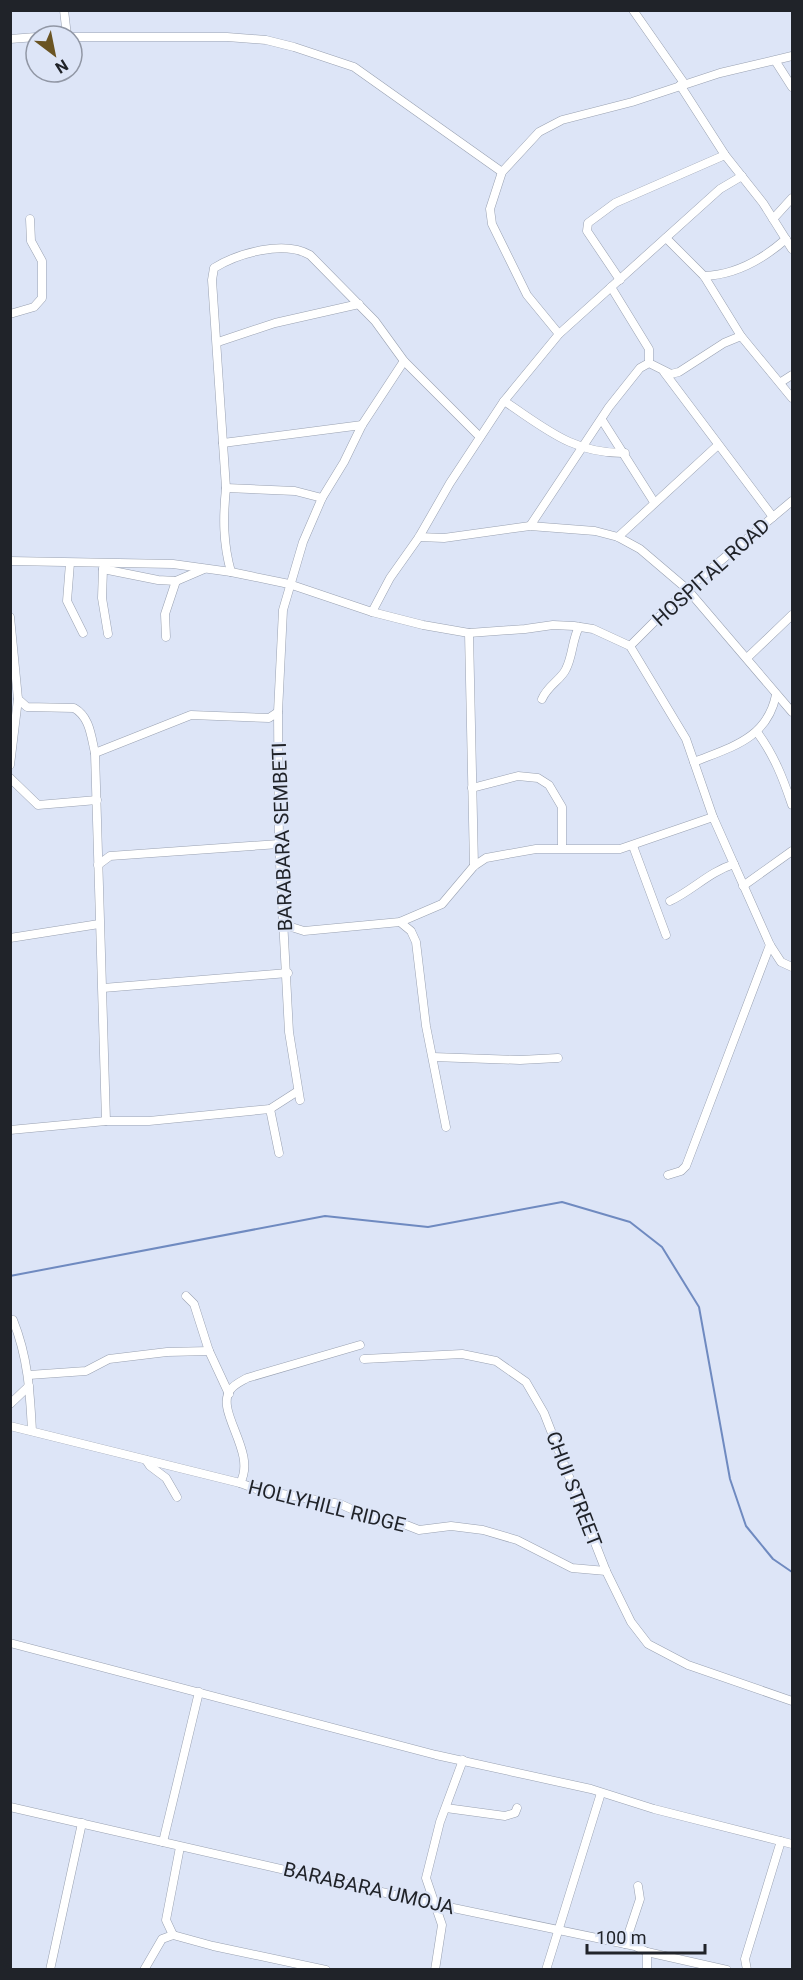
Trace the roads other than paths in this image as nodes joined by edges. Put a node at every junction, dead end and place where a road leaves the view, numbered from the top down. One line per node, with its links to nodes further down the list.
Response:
1 (633, 10): 5 (street)
2 (84, 37): 8 (street)
3 (792, 56): 4 (street)
4 (776, 62): 5 (street); 6 (street)
5 (682, 84): 7 (street); 8 (street)
6 (792, 87)
7 (725, 155): 9 (street); 17 (street)
8 (502, 172): 21 (street)
9 (742, 176): 12 (street); 13 (street)
10 (792, 198): 12 (street)
11 (30, 219): 20 (street)
12 (773, 219): 14 (street)
13 (666, 238): 16 (street); 17 (street)
14 (786, 239): 15 (street); 16 (street)
15 (792, 249)
16 (704, 276): 22 (street)
17 (620, 280): 18 (street)
18 (611, 287): 21 (street); 25 (street)
19 (359, 304): 23 (street); 23 (street); 24 (street)
20 (10, 314)
21 (559, 334): 30 (street)
22 (741, 336): 26 (street); 28 (street)
23 (218, 342): 34 (street)
24 (404, 361): 32 (street, BARABARA SEMBETI); 33 (street)
25 (649, 363): 26 (street); 31 (street)
26 (662, 369): 35 (street)
27 (792, 375): 28 (street)
28 (781, 382): 29 (street)
29 (792, 398)
30 (504, 401): 33 (street); 36 (street)
31 (602, 420): 36 (street); 37 (street)
32 (362, 425): 34 (street); 39 (street, BARABARA SEMBETI)
33 (480, 437): 44 (street)
34 (223, 443): 38 (street)
35 (718, 445): 41 (street); 42 (street)
36 (580, 448): 37 (street); 43 (street)
37 (625, 453): 41 (street)
38 (226, 488): 39 (street); 50 (street)
39 (322, 498): 52 (street, BARABARA SEMBETI)
40 (792, 501): 42 (street, HOSPITAL ROAD)
41 (654, 502): 45 (street)
42 (772, 517): 53 (street, HOSPITAL ROAD)
43 (530, 526): 44 (street); 45 (street)
44 (419, 537): 54 (street)
45 (618, 537): 53 (street)
46 (10, 561): 47 (street)
47 (69, 563): 48 (street); 58 (street)
48 (105, 566): 49 (street); 51 (street); 60 (street)
49 (206, 568): 50 (street); 51 (street)
50 (231, 572): 52 (street)
51 (176, 581): 61 (street)
52 (290, 584): 54 (street); 67 (street, BARABARA SEMBETI)
53 (687, 589): 62 (street, HOSPITAL ROAD); 63 (street)
54 (372, 612): 59 (street)
55 (792, 615): 63 (street)
56 (10, 617): 65 (street)
57 (579, 627): 59 (street); 62 (street); 66 (street)
58 (83, 633)
59 (469, 633): 74 (street)
60 (108, 634)
61 (166, 637)
62 (630, 646): 71 (street)
63 (747, 658): 64 (street)
64 (776, 694): 68 (street); 69 (street)
65 (18, 699): 70 (street); 72 (street)
66 (542, 699)
67 (278, 712): 70 (street); 78 (street, BARABARA SEMBETI)
68 (792, 712)
69 (757, 732): 71 (street); 76 (street)
70 (95, 753): 75 (street)
71 (694, 762): 77 (street)
72 (10, 766): 73 (street)
73 (12, 778): 75 (street)
74 (472, 788): 80 (street); 84 (street)
75 (96, 800): 83 (street)
76 (792, 805)
77 (713, 817): 79 (street); 82 (street)
78 (279, 844): 83 (street); 89 (street, BARABARA SEMBETI)
79 (633, 846): 80 (street); 90 (street)
80 (562, 848): 84 (street)
81 (792, 851): 85 (street)
82 (734, 864): 85 (street); 86 (street)
83 (98, 865): 88 (street)
84 (474, 866): 87 (street)
85 (743, 886): 92 (street)
86 (670, 901)
87 (400, 922): 89 (street); 96 (street)
88 (99, 924): 91 (street); 95 (street)
89 (285, 925): 94 (street, BARABARA SEMBETI)
90 (666, 935)
91 (10, 938)
92 (770, 945): 93 (street); 105 (street)
93 (792, 967)
94 (288, 973): 95 (street); 98 (street, BARABARA SEMBETI)
95 (103, 988): 101 (street)
96 (433, 1057): 97 (street); 102 (street)
97 (558, 1058)
98 (298, 1091): 99 (street, BARABARA SEMBETI); 100 (street)
99 (300, 1100)
100 (270, 1109): 101 (street); 104 (street)
101 (106, 1121): 103 (street)
102 (446, 1127)
103 (10, 1130)
104 (279, 1153)
105 (668, 1174)
106 (186, 1296): 109 (street)
107 (13, 1320): 111 (street)
108 (360, 1345): 113 (street)
109 (209, 1351): 111 (street); 113 (street)
110 (364, 1359): 120 (street, CHUI STREET)
111 (29, 1375): 112 (street)
112 (29, 1386): 114 (street); 116 (street)
113 (229, 1394): 118 (street)
114 (10, 1404)
115 (10, 1426): 116 (street, HOLLYHILL RIDGE)
116 (32, 1431): 117 (street, HOLLYHILL RIDGE)
117 (146, 1460): 118 (street, HOLLYHILL RIDGE); 119 (street)
118 (240, 1483): 120 (street, HOLLYHILL RIDGE)
119 (177, 1497)
120 (606, 1571): 123 (street, CHUI STREET)
121 (10, 1643): 122 (street)
122 (199, 1692): 124 (street); 131 (street)
123 (792, 1701)
124 (463, 1760): 125 (street); 127 (street)
125 (601, 1793): 130 (street); 136 (street)
126 (10, 1807): 129 (street, BARABARA UMOJA)
127 (446, 1808): 128 (street); 135 (street)
128 (518, 1808)
129 (81, 1823): 131 (street, BARABARA UMOJA); 141 (street)
130 (781, 1841): 132 (street); 147 (street)
131 (163, 1842): 133 (street, BARABARA UMOJA)
132 (792, 1844)
133 (180, 1847): 135 (street, BARABARA UMOJA); 137 (street)
134 (638, 1886): 138 (street)
135 (434, 1904): 136 (street, BARABARA UMOJA); 143 (street)
136 (557, 1930): 138 (street, BARABARA UMOJA); 144 (street)
137 (170, 1933): 140 (street); 142 (street)
138 (625, 1944): 139 (street, BARABARA UMOJA)
139 (647, 1952): 145 (street); 146 (street, BARABARA UMOJA)
140 (145, 1969)
141 (50, 1970)
142 (326, 1970)
143 (435, 1970)
144 (546, 1970)
145 (647, 1970)
146 (727, 1970)
147 (747, 1970)

